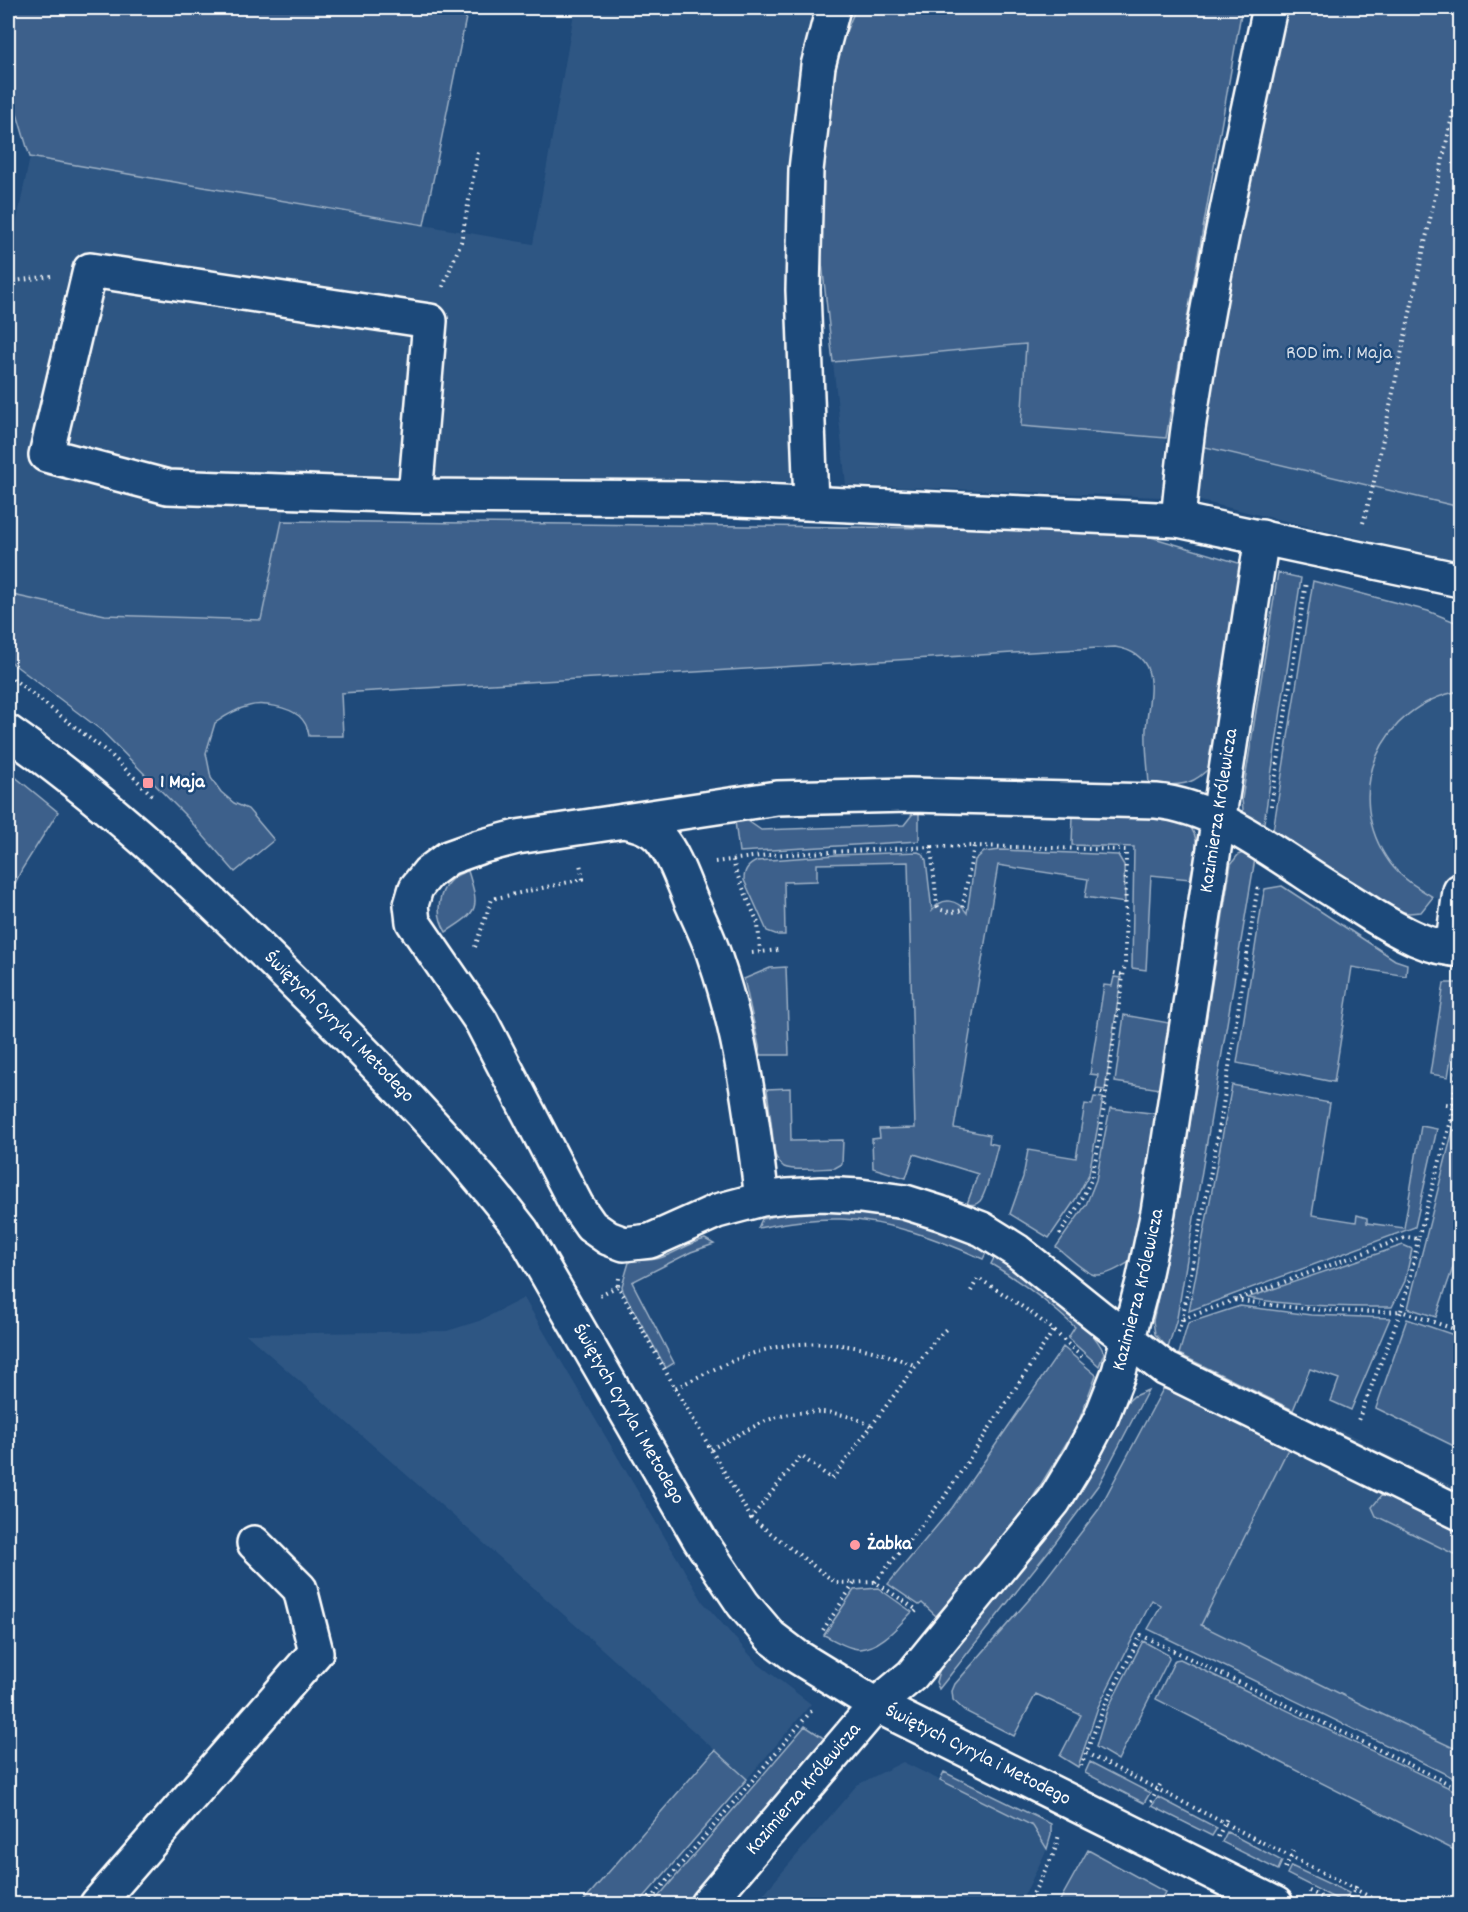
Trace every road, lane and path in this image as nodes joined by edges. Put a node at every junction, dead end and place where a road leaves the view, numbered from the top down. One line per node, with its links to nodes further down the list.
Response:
1 (833, 8): 8 (street)
2 (1270, 8): 9 (street)
3 (1461, 79): 6 (path)
4 (478, 152): 5 (path)
5 (430, 321): 7 (street); 7 (street)
6 (1373, 486)
7 (415, 496): 8 (street)
8 (811, 503): 9 (street)
9 (1178, 520): 10 (street)
10 (1262, 537): 12 (street); 17 (street, Kazimierza Królewicza)
11 (1308, 575): 18 (path)
12 (1461, 580)
13 (8, 709): 15 (street, Świętych Cyryla i Metodego)
14 (8, 732): 15 (street, Świętych Cyryla i Metodego)
15 (82, 788): 63 (street, Świętych Cyryla i Metodego)
16 (624, 821): 17 (street); 37 (street); 39 (street)
17 (1219, 821): 18 (street); 49 (street, Kazimierza Królewicza)
18 (1264, 845): 26 (street); 44 (path)
19 (974, 846): 20 (path); 20 (path); 29 (path)
20 (931, 847): 21 (path)
21 (733, 860): 23 (path); 27 (path)
22 (579, 862): 25 (path)
23 (710, 863)
24 (1461, 891): 26 (street)
25 (474, 948)
26 (1456, 949)
27 (760, 952)
28 (1114, 973): 29 (path)
29 (1124, 975): 32 (path)
30 (1461, 1047): 34 (path)
31 (1095, 1091): 32 (path)
32 (1107, 1094): 40 (path)
33 (1446, 1104): 34 (path)
34 (1454, 1105): 35 (path)
35 (1451, 1121): 36 (path); 38 (path)
36 (1461, 1123)
37 (762, 1199): 39 (street); 40 (street)
38 (1418, 1239): 44 (path); 45 (path)
39 (634, 1243): 41 (path)
40 (1038, 1267): 49 (street)
41 (618, 1286): 43 (path); 52 (path)
42 (971, 1291): 47 (path)
43 (599, 1296)
44 (1235, 1300): 45 (path)
45 (1401, 1311): 48 (path); 53 (path)
46 (948, 1327): 50 (path)
47 (1053, 1330): 51 (path); 60 (path)
48 (1461, 1331)
49 (1129, 1340): 51 (street, Kazimierza Królewicza); 56 (street)
50 (916, 1366): 52 (path); 54 (path)
51 (1117, 1377): 63 (street, Kazimierza Królewicza)
52 (675, 1388): 55 (path)
53 (1361, 1416)
54 (871, 1426): 55 (path); 57 (path)
55 (711, 1449): 57 (path)
56 (1461, 1513)
57 (751, 1518): 58 (path)
58 (766, 1530)
59 (254, 1543): 80 (street)
60 (875, 1581)
61 (855, 1582): 62 (path)
62 (822, 1631)
63 (876, 1705): 79 (street, Świętych Cyryla i Metodego); 82 (street, Kazimierza Królewicza)
64 (815, 1706): 81 (path)
65 (1086, 1753): 66 (path); 68 (path); 69 (path)
66 (1078, 1775)
67 (1162, 1781): 68 (path)
68 (1157, 1790): 70 (path); 72 (path)
69 (1461, 1790)
70 (1147, 1810)
71 (1228, 1816): 72 (path)
72 (1224, 1824): 74 (path); 76 (path)
73 (1059, 1830): 83 (path)
74 (1215, 1844)
75 (1294, 1850): 76 (path)
76 (1290, 1857): 78 (path); 79 (path)
77 (1358, 1883): 78 (path)
78 (1355, 1890): 84 (path); 85 (path)
79 (1278, 1891)
80 (98, 1905)
81 (647, 1905)
82 (707, 1905)
83 (1028, 1905)
84 (1348, 1905)
85 (1384, 1905)

